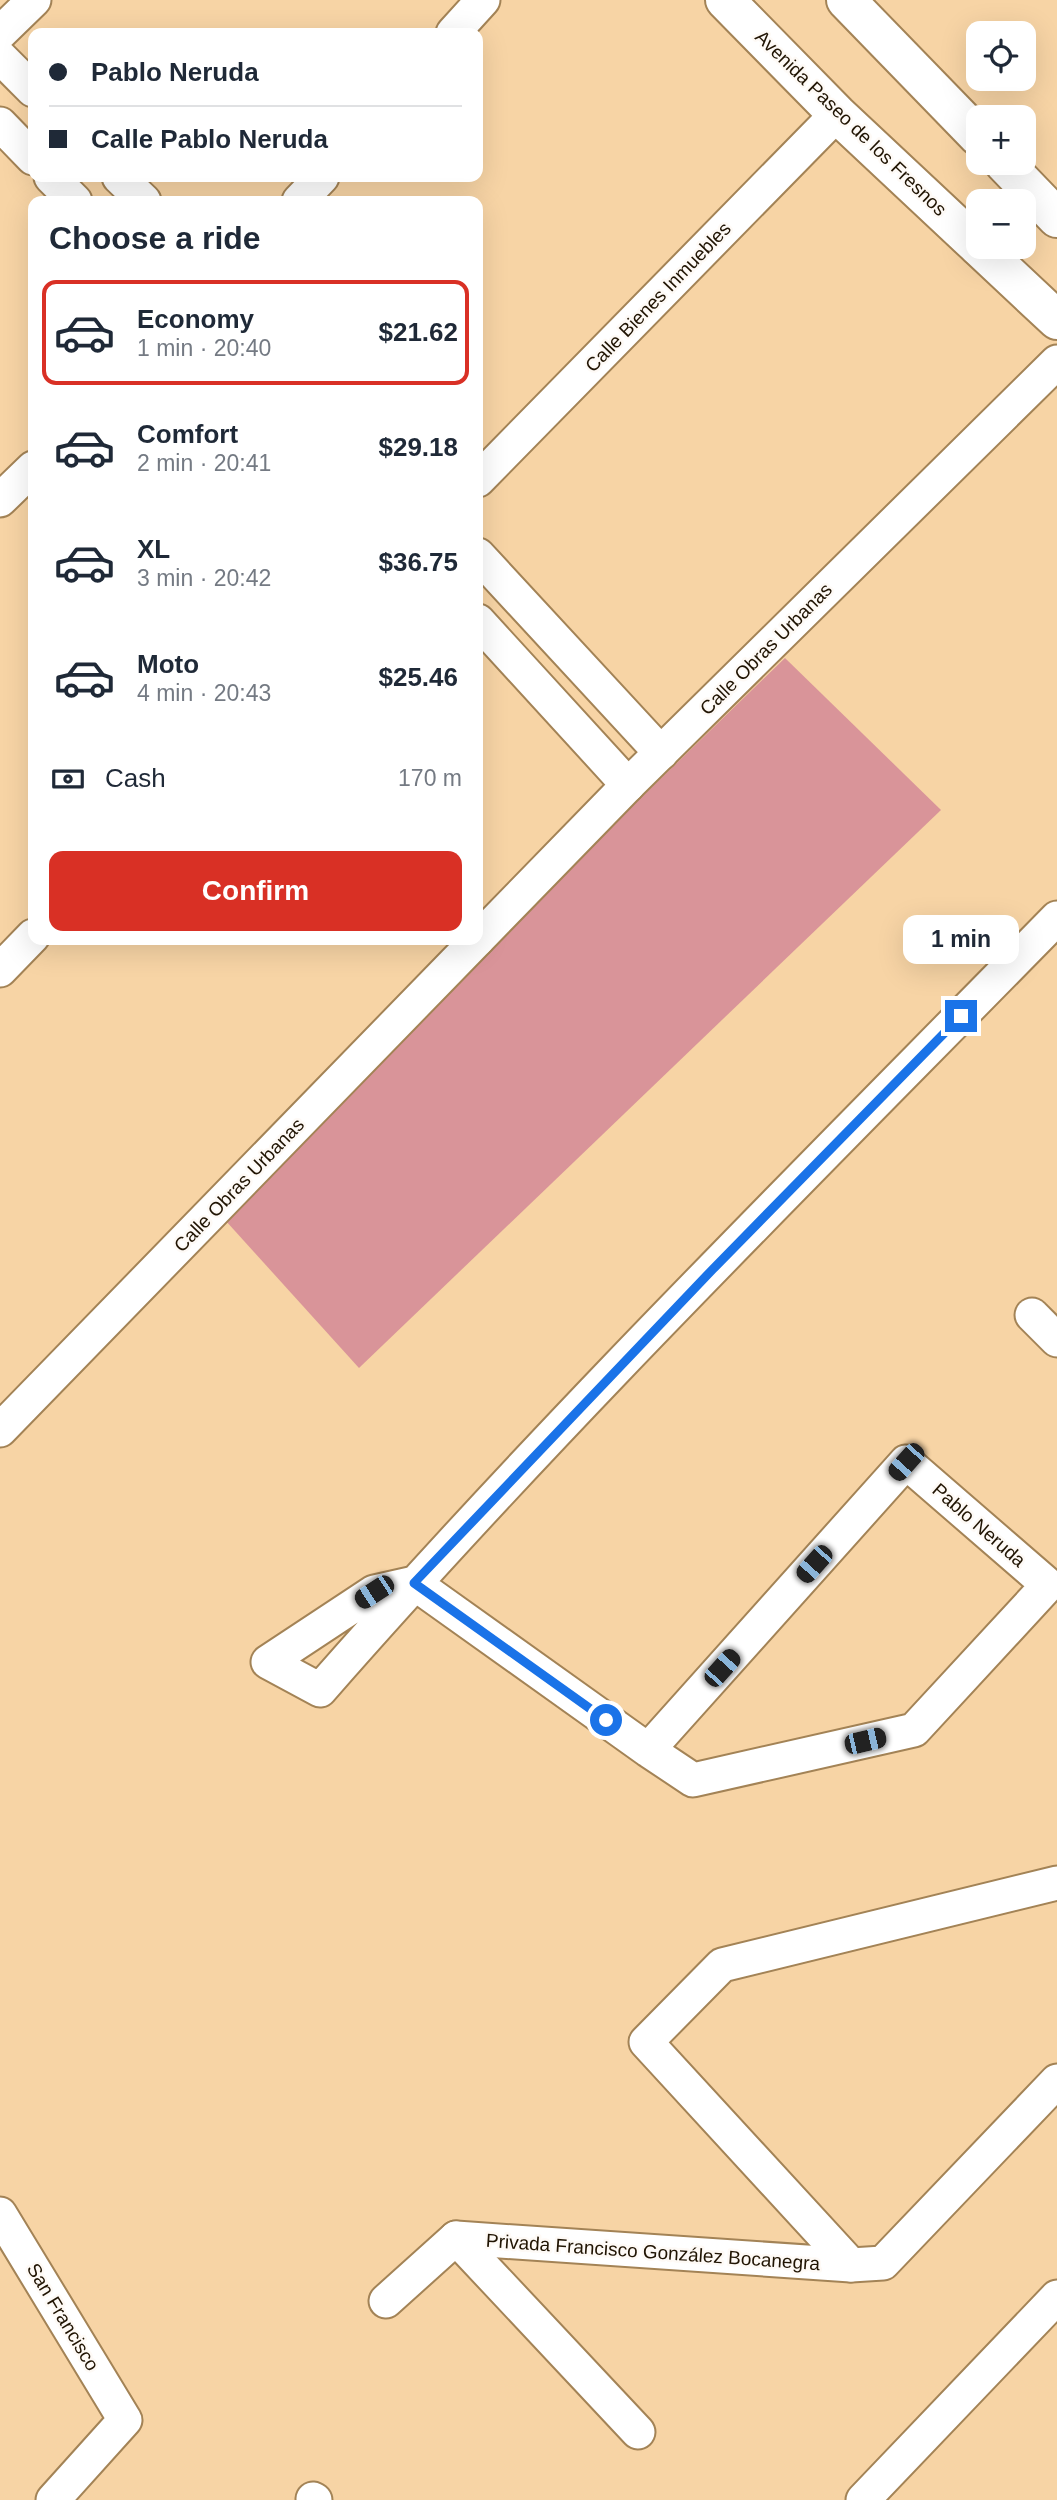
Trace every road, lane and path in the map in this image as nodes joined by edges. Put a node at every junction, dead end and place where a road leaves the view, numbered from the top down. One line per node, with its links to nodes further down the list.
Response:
1 (34, 0): 6 (street)
2 (483, 0): 5 (street)
3 (725, 0): 9 (street, Avenida Paseo de los Fresnos)
4 (846, 0): 11 (street)
5 (458, 28)
6 (0, 33)
7 (0, 57): 8 (street)
8 (28, 85)
9 (837, 114): 21 (street, Avenida Paseo de los Fresnos); 26 (street, Calle Bienes Inmuebles)
10 (0, 124): 12 (street)
11 (966, 124)
12 (28, 153)
13 (1016, 175): 20 (street)
14 (56, 182): 17 (street)
15 (125, 182): 18 (street)
16 (317, 182): 19 (street)
17 (70, 196)
18 (139, 196)
19 (304, 196)
20 (1057, 218)
21 (966, 234)
22 (993, 259): 23 (street, Avenida Paseo de los Fresnos)
23 (1057, 320)
24 (1057, 362): 30 (street, Calle Obras Urbanas)
25 (28, 473): 27 (street)
26 (483, 475)
27 (0, 500)
28 (483, 560): 30 (street)
29 (483, 626): 31 (street)
30 (661, 753): 31 (street, Calle Obras Urbanas)
31 (628, 785): 33 (street, Calle Obras Urbanas)
32 (1057, 918): 40 (street, Pablo Neruda)
33 (483, 935)
34 (28, 941): 36 (street)
35 (473, 945): 39 (street, Calle Obras Urbanas)
36 (0, 970)
37 (1032, 1315): 38 (street)
38 (1057, 1340)
39 (0, 1430)
40 (648, 1750): 40 (street, Pablo Neruda)
41 (1057, 1883): 45 (street, Privada Francisco González Bocanegra)
42 (1057, 2081): 45 (street, Privada Francisco González Bocanegra)
43 (0, 2214): 49 (street, San Francisco)
44 (456, 2238): 45 (street, Privada Francisco González Bocanegra); 47 (street); 48 (street, Privada Francisco González Bocanegra)
45 (850, 2265)
46 (1057, 2297): 50 (street)
47 (386, 2301)
48 (638, 2432)
49 (52, 2500)
50 (863, 2500)

